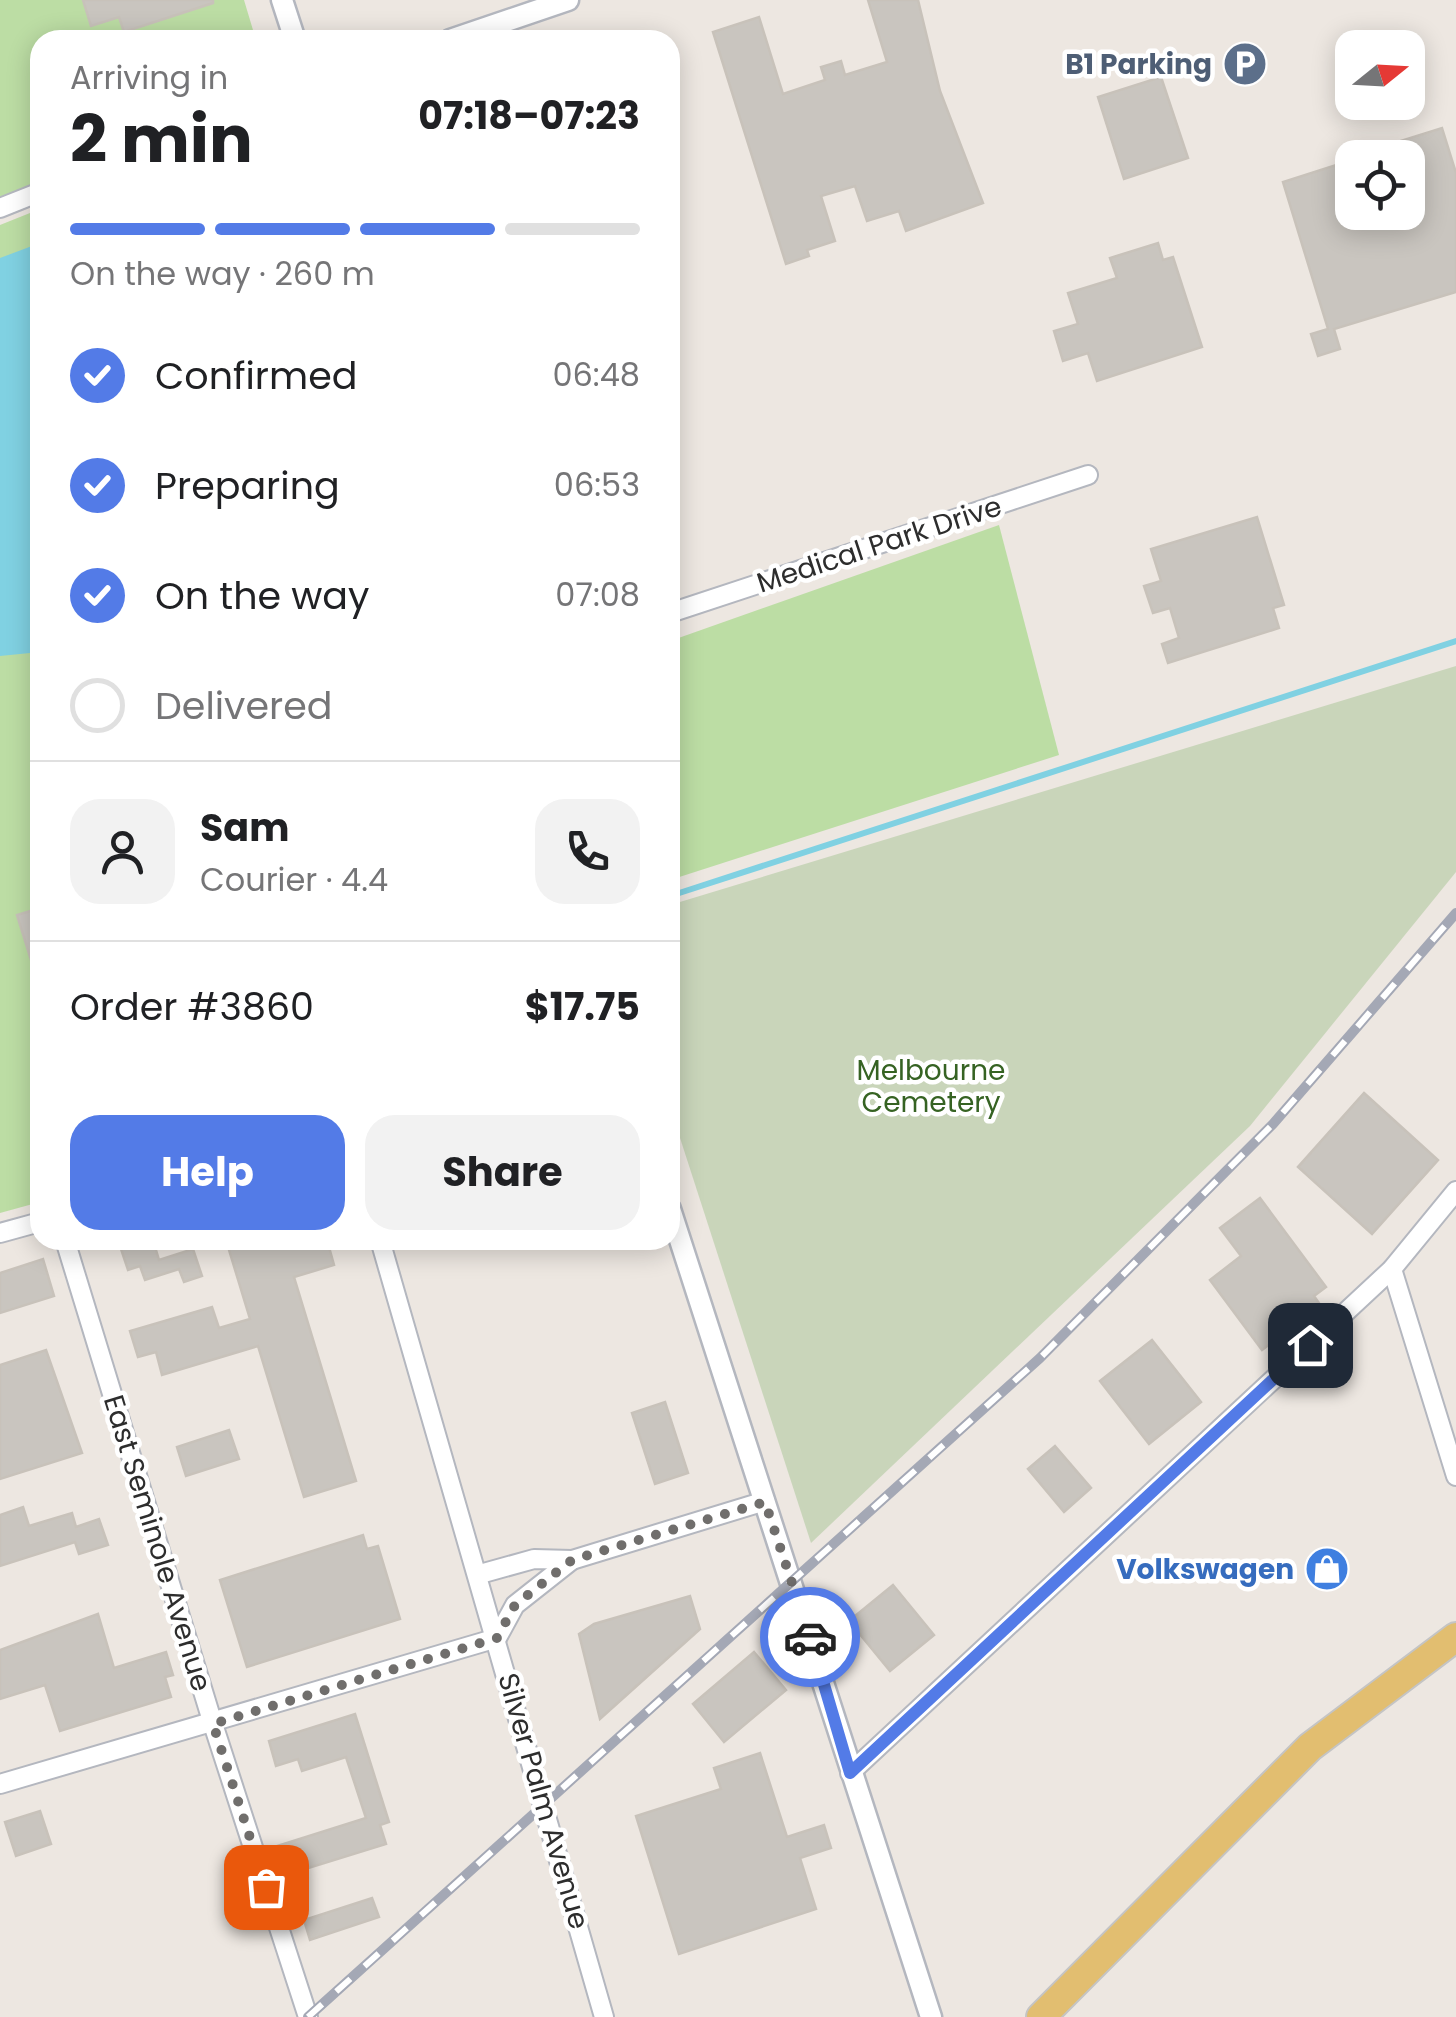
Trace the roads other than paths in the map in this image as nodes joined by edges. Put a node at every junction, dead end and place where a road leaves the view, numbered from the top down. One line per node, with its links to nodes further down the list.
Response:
1 (282, 0): 3 (street)
2 (568, 0): 4 (street)
3 (292, 30)
4 (480, 30)
5 (30, 196): 6 (street)
6 (0, 208)
7 (1088, 475): 8 (street, Medical Park Drive)
8 (680, 610)
9 (1456, 1191): 15 (street)
10 (30, 1225): 11 (street)
11 (0, 1233)
12 (680, 1240): 17 (street)
13 (68, 1250): 22 (street, East Seminole Avenue)
14 (383, 1250): 19 (street, Silver Palm Avenue)
15 (1392, 1270): 16 (street); 23 (street)
16 (1456, 1476)
17 (765, 1502): 18 (street); 23 (street)
18 (572, 1560): 19 (street); 21 (street)
19 (480, 1574): 21 (street, Silver Palm Avenue)
20 (1456, 1637): 28 (main road)
21 (497, 1638): 22 (street); 26 (street, Silver Palm Avenue)
22 (213, 1724): 24 (street); 25 (street, East Seminole Avenue)
23 (850, 1773): 27 (street)
24 (0, 1784)
25 (308, 2017)
26 (604, 2017)
27 (931, 2017)
28 (1041, 2017)

